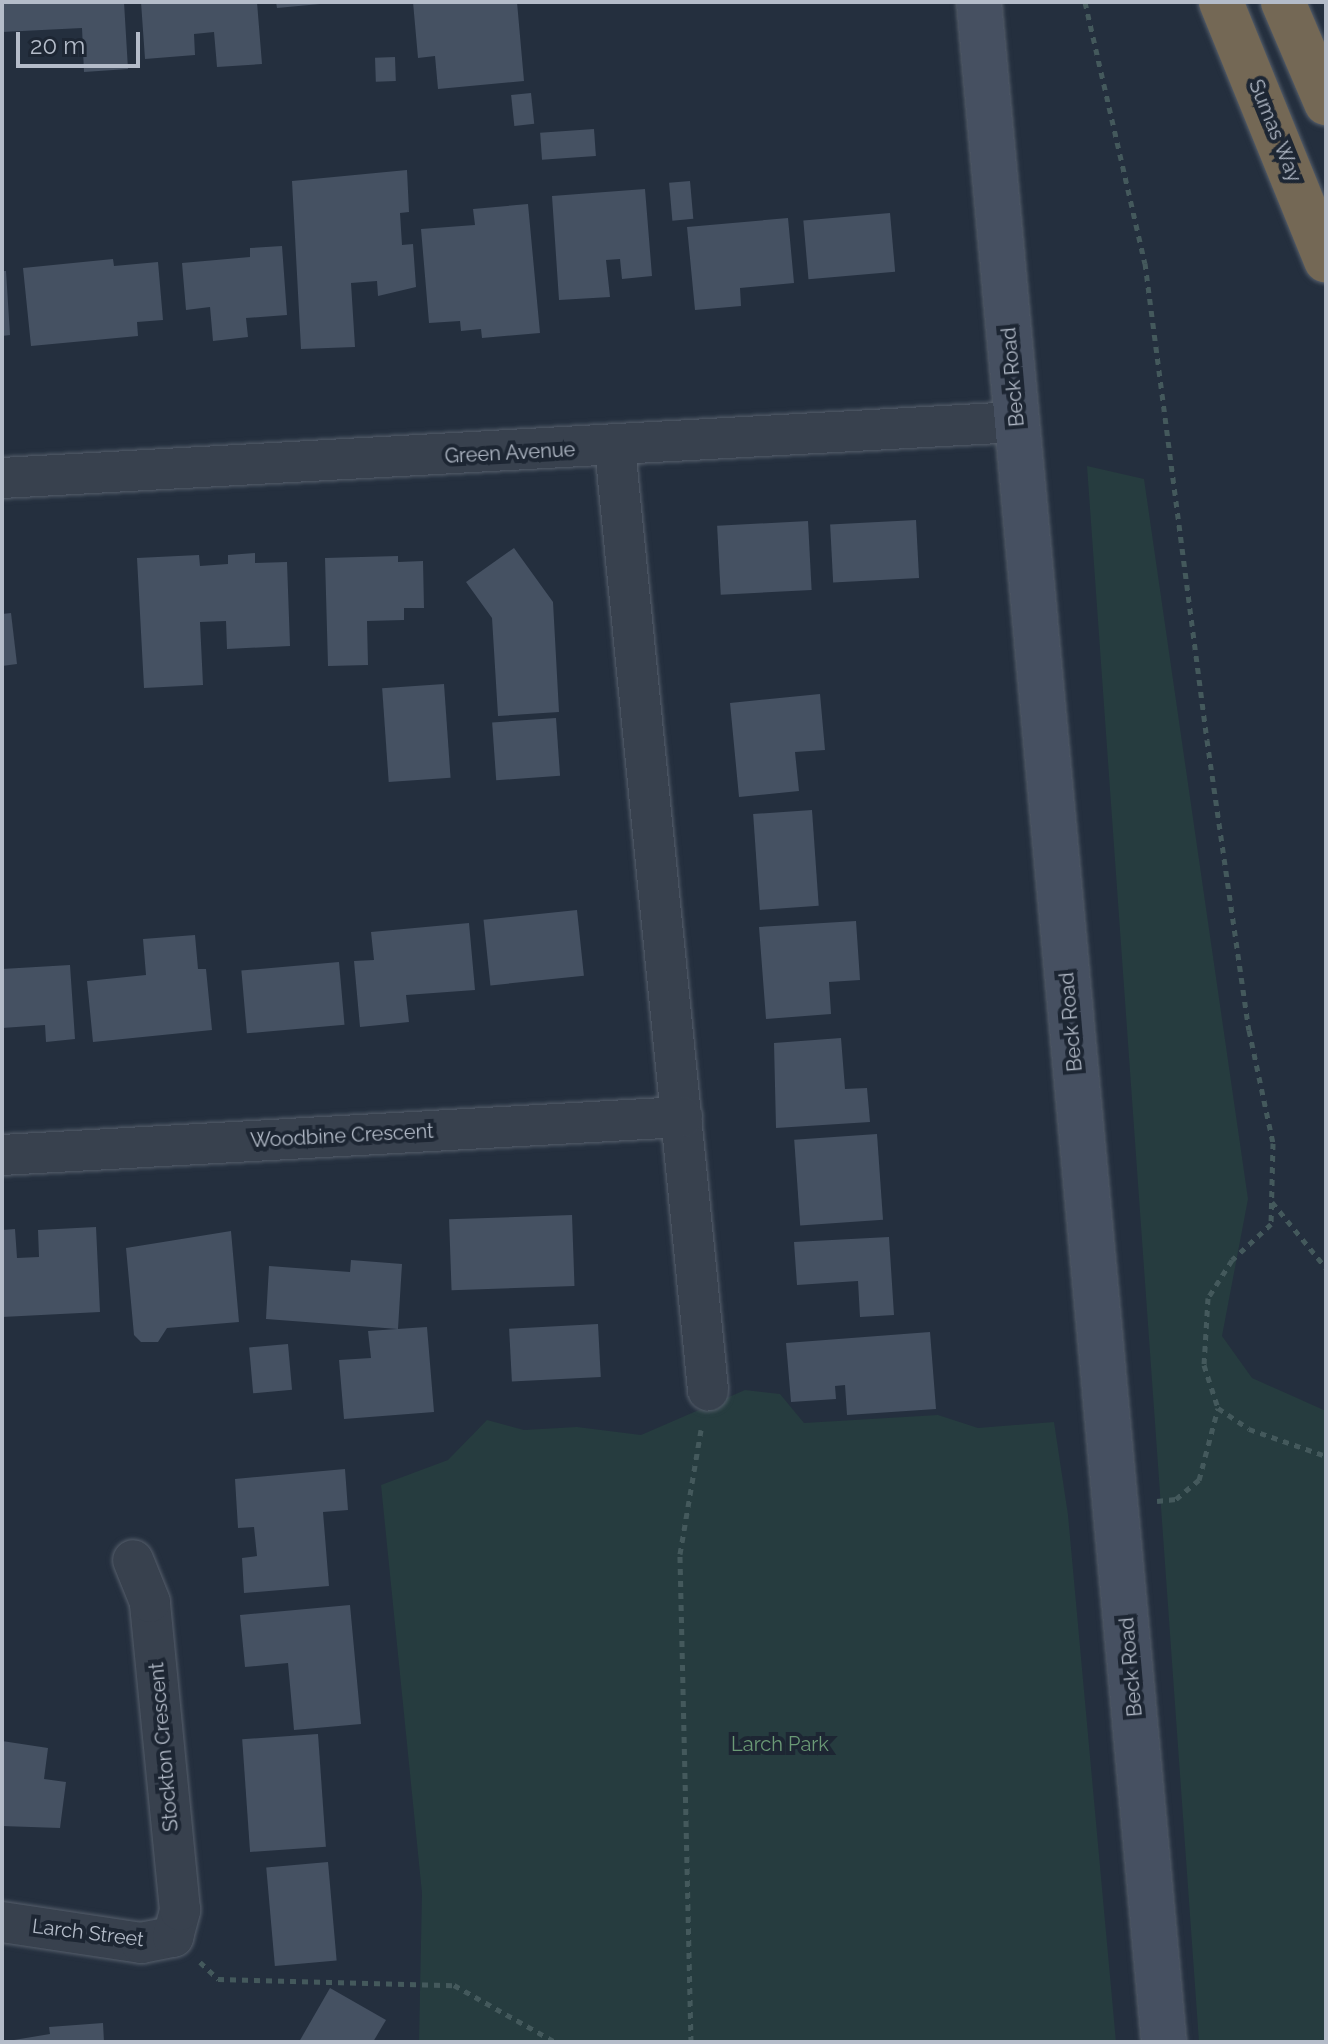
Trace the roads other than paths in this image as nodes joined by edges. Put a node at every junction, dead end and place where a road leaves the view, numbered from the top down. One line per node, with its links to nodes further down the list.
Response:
1 (979, 2): 7 (street, Beck Road)
2 (1194, 2): 6 (highway)
3 (1221, 2): 6 (highway, Sumas Way)
4 (1283, 2): 5 (highway)
5 (1326, 103)
6 (1322, 251)
7 (1017, 422): 8 (street, Green Avenue); 16 (street, Beck Road)
8 (615, 448): 9 (street, Green Avenue); 10 (street)
9 (2, 478)
10 (682, 1117): 11 (street, Woodbine Crescent); 12 (street)
11 (2, 1155)
12 (708, 1390)
13 (133, 1560): 15 (street, Stockton Crescent)
14 (2, 1922): 15 (street, Larch Street)
15 (173, 1937)
16 (1164, 2042)

